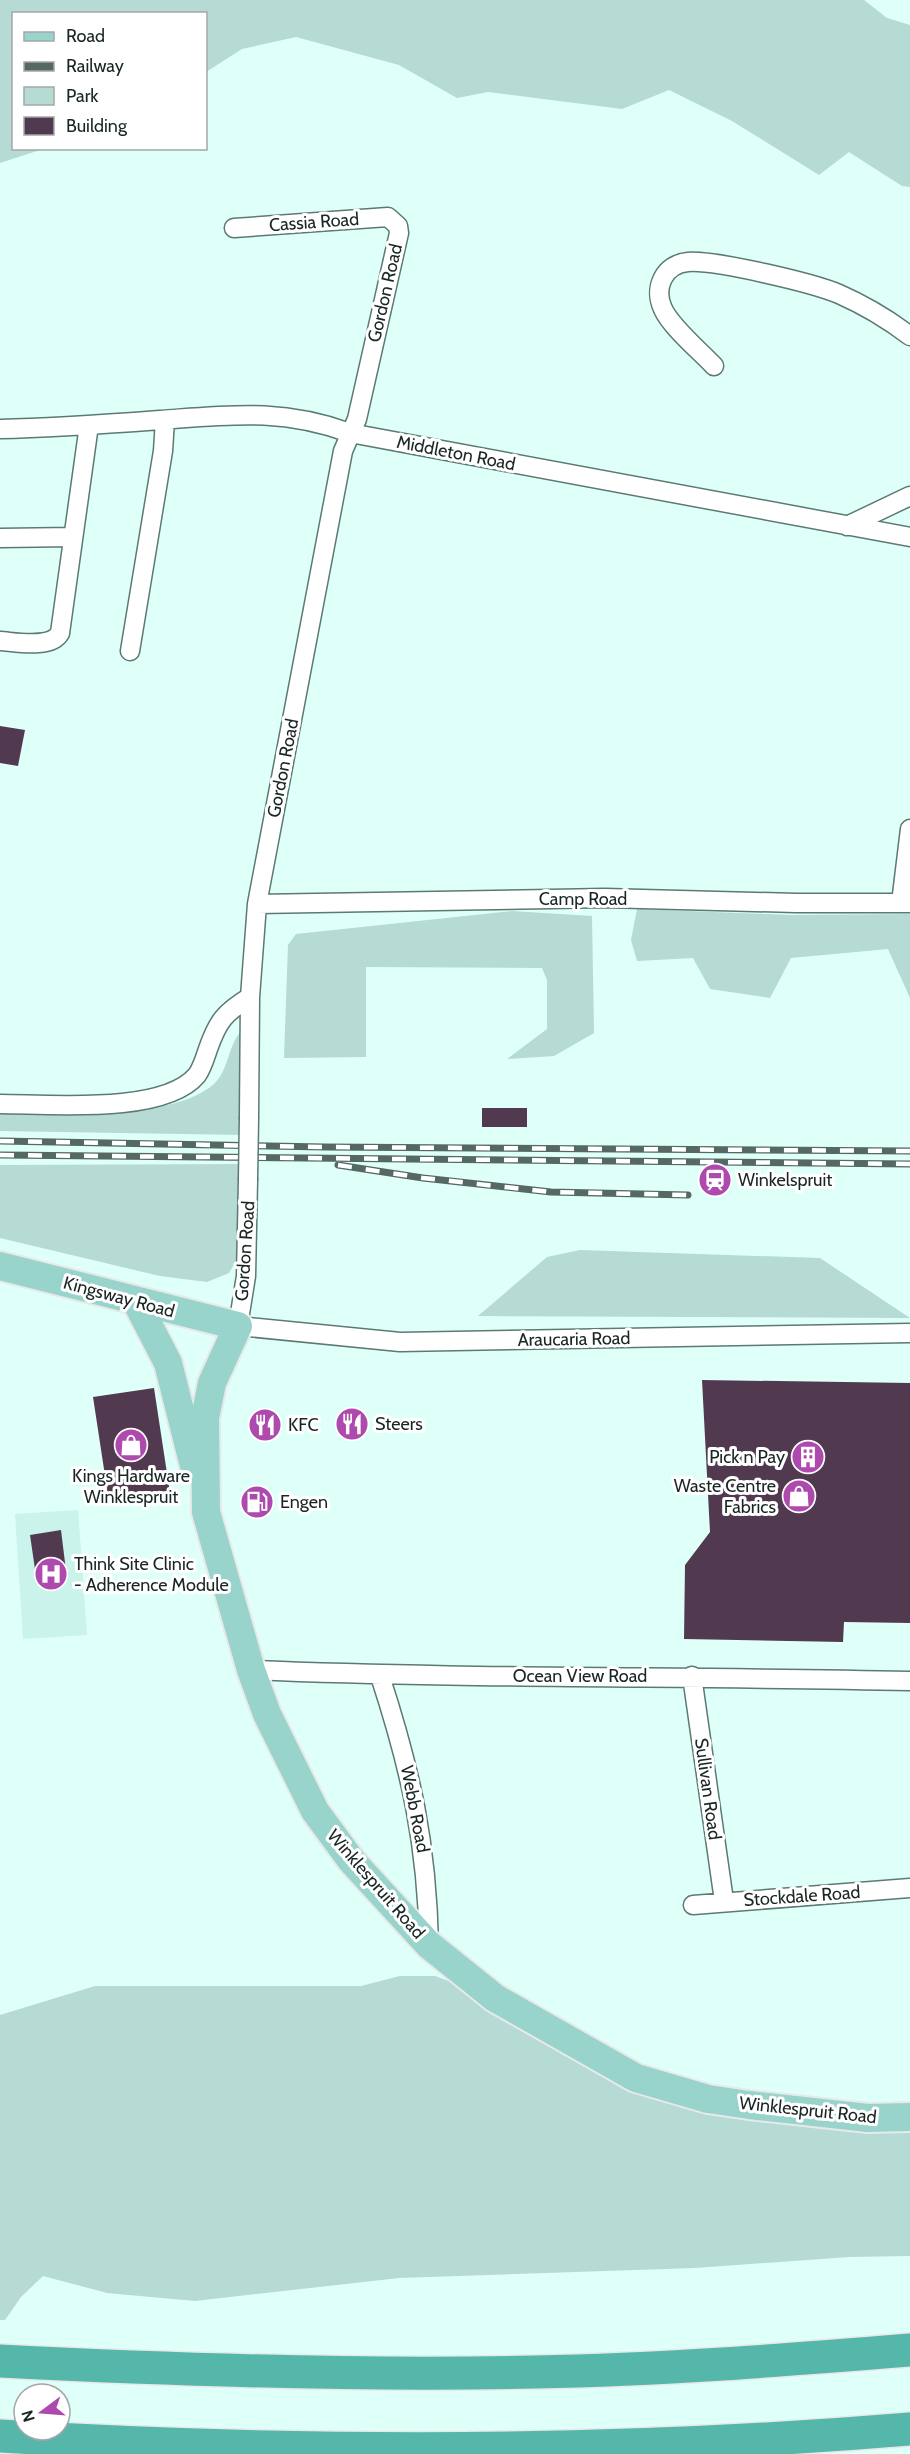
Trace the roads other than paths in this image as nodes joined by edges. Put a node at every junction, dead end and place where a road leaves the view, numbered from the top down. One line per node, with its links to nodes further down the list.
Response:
1 (394, 220): 2 (street, Cassia Road); 8 (street, Gordon Road)
2 (234, 228)
3 (910, 336): 4 (street)
4 (714, 366)
5 (165, 420): 6 (street, Middleton Road); 8 (street, Middleton Road); 15 (street)
6 (89, 425): 7 (street, Middleton Road); 11 (street)
7 (0, 429)
8 (350, 433): 10 (street, Middleton Road); 18 (street, Gordon Road)
9 (910, 496): 10 (street)
10 (847, 526): 12 (street, Middleton Road)
11 (73, 537): 13 (street); 14 (street)
12 (910, 537)
13 (0, 538)
14 (0, 641)
15 (130, 651)
16 (910, 830): 17 (street)
17 (906, 903): 18 (street, Camp Road)
18 (256, 904): 19 (street, Gordon Road)
19 (250, 998): 20 (street); 23 (street, Gordon Road, bridge)
20 (0, 1104)
21 (0, 1266): 22 (main road, Kingsway Road)
22 (137, 1303): 23 (main road, Kingsway Road); 25 (main road)
23 (238, 1326): 24 (street, Araucaria Road); 25 (main road, Winklespruit Road)
24 (910, 1333)
25 (206, 1512): 26 (main road, Winklespruit Road)
26 (251, 1670): 27 (street, Ocean View Road); 33 (main road, Winklespruit Road)
27 (380, 1676): 28 (street, Ocean View Road); 33 (street, Webb Road)
28 (692, 1676): 29 (street, Ocean View Road); 31 (street, Sullivan Road)
29 (910, 1681)
30 (910, 1887): 31 (street, Stockdale Road)
31 (724, 1901): 32 (street, Stockdale Road)
32 (693, 1905)
33 (429, 1945): 34 (main road, Winklespruit Road)
34 (910, 2117)
35 (0, 2342): 38 (highway)
36 (910, 2350): 38 (highway)
37 (0, 2361): 38 (highway)
38 (244, 2372)
39 (910, 2429): 40 (highway)
40 (0, 2436)

